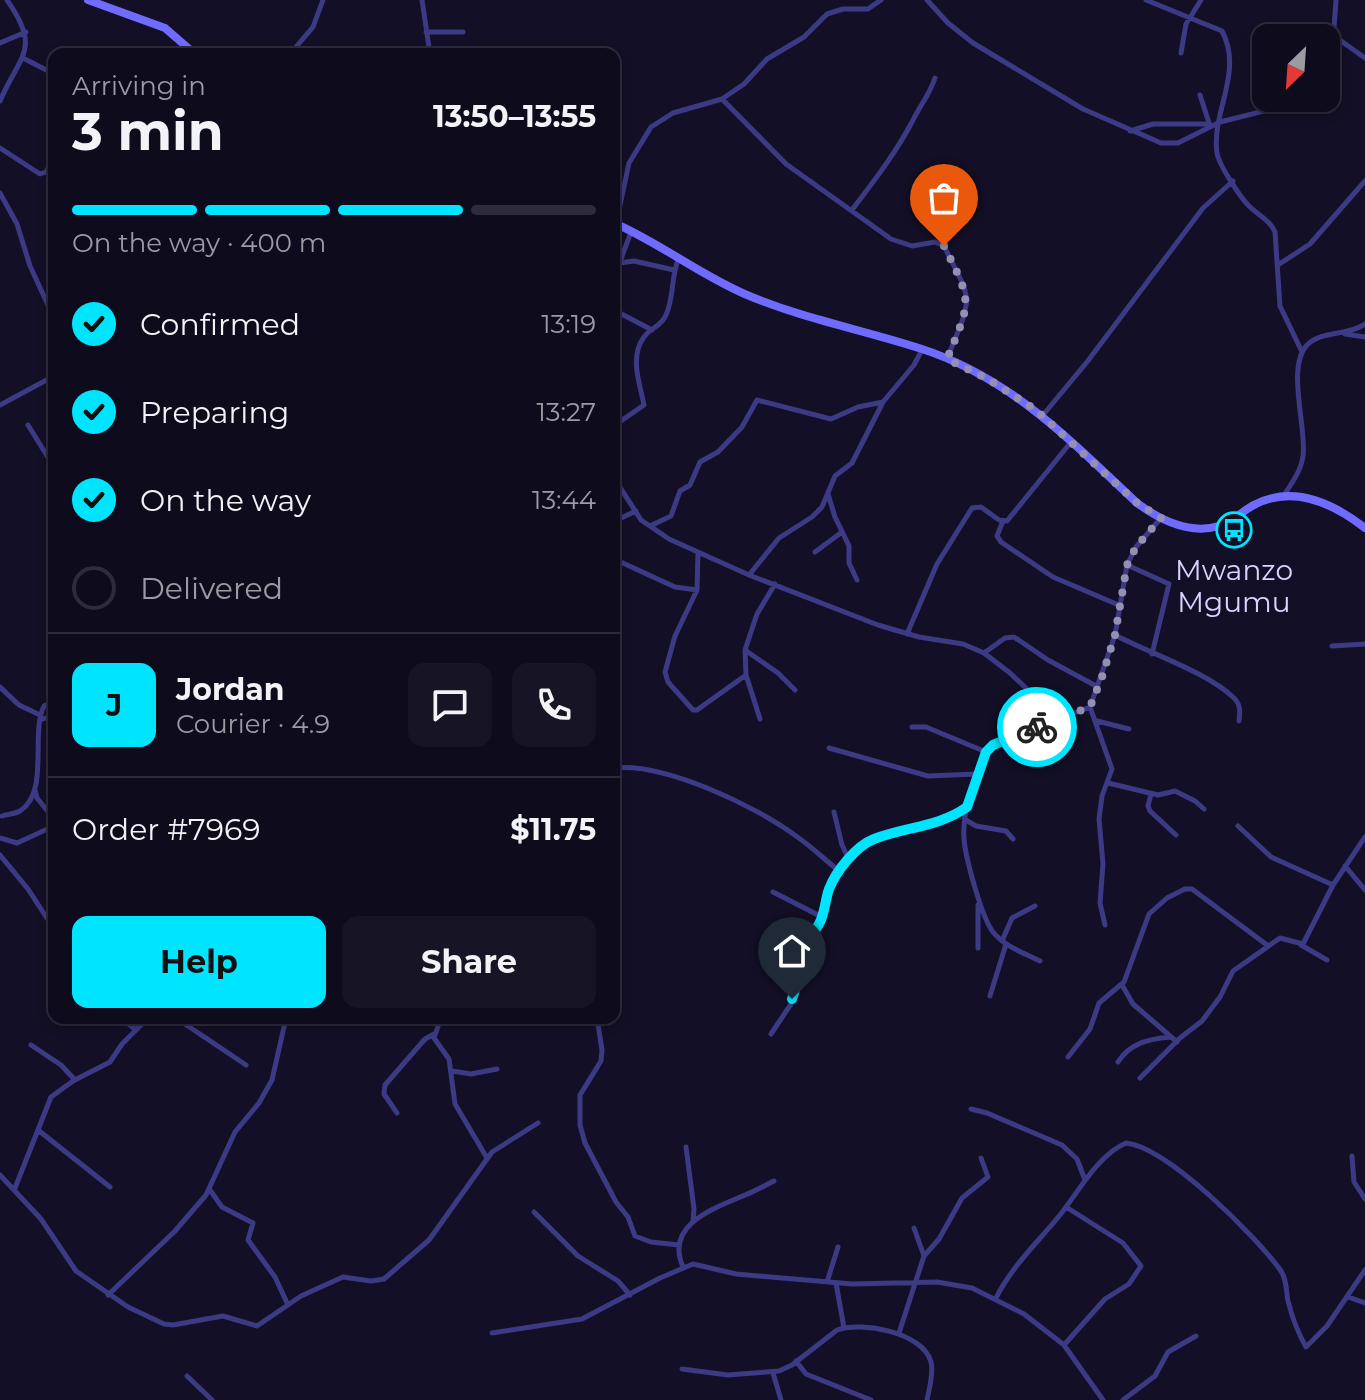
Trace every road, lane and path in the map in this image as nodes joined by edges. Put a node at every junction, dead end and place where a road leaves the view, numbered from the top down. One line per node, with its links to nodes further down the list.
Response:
1 (7, 0): 11 (street)
2 (88, 0): 15 (street)
3 (323, 0): 16 (street)
4 (422, 0): 12 (street)
5 (881, 0): 24 (street)
6 (927, 0): 29 (street)
7 (1146, 0): 10 (street)
8 (1201, 0): 10 (street)
9 (1336, 0): 20 (street)
10 (1189, 18): 18 (street); 27 (street)
11 (26, 32): 14 (street); 19 (street)
12 (426, 32): 13 (street); 17 (street)
13 (463, 32)
14 (0, 43)
15 (188, 48)
16 (295, 48)
17 (429, 48)
18 (1181, 53)
19 (23, 58): 21 (street); 25 (street)
20 (1365, 58)
21 (48, 71)
22 (935, 78): 36 (street)
23 (1200, 95): 28 (street)
24 (722, 99): 35 (street); 36 (street)
25 (0, 101)
26 (1260, 112): 27 (street)
27 (1220, 122): 28 (street); 32 (street)
28 (1209, 125): 29 (street); 29 (street)
29 (1129, 131)
30 (0, 148): 31 (street)
31 (48, 168)
32 (1233, 181): 42 (street); 56 (street)
33 (1365, 181): 42 (street)
34 (0, 193): 44 (street)
35 (620, 198)
36 (852, 210): 52 (street)
37 (620, 225): 38 (street)
38 (632, 231): 39 (street); 40 (street)
39 (678, 260): 43 (street); 50 (street)
40 (620, 261)
41 (620, 263): 43 (street)
42 (1278, 265): 51 (street)
43 (674, 270): 47 (street)
44 (48, 305)
45 (620, 313): 47 (street)
46 (1365, 324): 48 (street)
47 (652, 330): 57 (street)
48 (1344, 334): 49 (street); 51 (street)
49 (1365, 337)
50 (922, 349): 52 (street); 54 (street)
51 (1302, 352): 63 (street)
52 (947, 359): 56 (street)
53 (48, 379): 55 (street)
54 (883, 402): 62 (street); 68 (street)
55 (0, 405)
56 (1043, 415): 59 (street)
57 (620, 422)
58 (28, 425): 60 (street)
59 (1071, 441): 65 (street); 67 (street)
60 (48, 457)
61 (620, 487): 64 (street)
62 (828, 493): 70 (street); 75 (street)
63 (1284, 495): 65 (street); 69 (street)
64 (636, 511): 66 (street); 68 (street)
65 (1161, 518): 74 (street)
66 (620, 519)
67 (1003, 521): 79 (street); 80 (street)
68 (650, 526): 71 (street)
69 (1365, 528)
70 (842, 532): 72 (street); 76 (street)
71 (698, 552): 75 (street); 78 (street)
72 (815, 552)
73 (620, 562): 78 (street)
74 (1127, 565): 79 (street); 86 (street)
75 (749, 575): 77 (street)
76 (857, 580)
77 (775, 584): 80 (street); 84 (street)
78 (697, 590): 87 (street)
79 (1121, 606): 81 (street)
80 (907, 634): 85 (street)
81 (1115, 635): 86 (street); 89 (street)
82 (1365, 644): 83 (street)
83 (1332, 646)
84 (745, 650): 87 (street); 90 (street)
85 (984, 653): 89 (street); 95 (street)
86 (1152, 654): 98 (street)
87 (746, 675): 96 (street)
88 (0, 687): 94 (street)
89 (1098, 687): 92 (street)
90 (795, 690)
91 (48, 704): 94 (street)
92 (1090, 707): 95 (street); 97 (street)
93 (48, 716): 94 (street)
94 (39, 718): 106 (street)
95 (1058, 718): 102 (street)
96 (760, 719)
97 (1097, 721): 100 (street); 105 (street)
98 (1239, 721)
99 (912, 727): 102 (street)
100 (1129, 729)
101 (829, 748): 104 (street)
102 (986, 752): 104 (street)
103 (620, 768): 123 (street)
104 (977, 774): 108 (street)
105 (1108, 783): 107 (street); 131 (street)
106 (34, 789): 110 (street); 112 (street)
107 (1151, 794): 109 (street); 116 (street)
108 (967, 807): 113 (street); 121 (street)
109 (1204, 809)
110 (48, 812)
111 (834, 812): 121 (street)
112 (2, 816)
113 (966, 820): 119 (street); 127 (street)
114 (1238, 826): 124 (street)
115 (48, 829): 118 (street)
116 (1176, 835)
117 (1365, 837): 122 (street)
118 (0, 838)
119 (1013, 839)
120 (0, 855): 130 (street)
121 (849, 860): 123 (street)
122 (1345, 866): 124 (street); 125 (street)
123 (839, 871): 129 (street)
124 (1333, 885): 134 (street)
125 (1365, 890)
126 (773, 892): 129 (street)
127 (979, 900): 132 (street); 135 (street)
128 (1035, 906): 132 (street)
129 (822, 917): 148 (street)
130 (48, 920)
131 (1105, 925)
132 (1004, 942): 137 (street); 139 (street)
133 (1267, 945): 134 (street); 138 (street); 150 (street)
134 (1301, 945): 136 (street)
135 (978, 948)
136 (1327, 960)
137 (1040, 961)
138 (1122, 985): 149 (street); 152 (street)
139 (990, 996)
140 (128, 1024): 146 (street)
141 (142, 1024): 146 (street)
142 (185, 1024): 154 (street)
143 (285, 1024): 172 (street)
144 (438, 1024): 147 (street)
145 (598, 1024): 178 (street)
146 (136, 1030): 158 (street)
147 (434, 1034): 156 (street); 160 (street)
148 (771, 1034)
149 (1171, 1037): 150 (street); 153 (street)
150 (1177, 1042): 157 (street)
151 (31, 1045): 158 (street)
152 (1068, 1057)
153 (1118, 1062)
154 (246, 1065)
155 (497, 1069): 156 (street)
156 (452, 1071): 166 (street)
157 (1140, 1078)
158 (75, 1080): 162 (street)
159 (971, 1109): 169 (street)
160 (397, 1113)
161 (538, 1123): 166 (street)
162 (38, 1130): 170 (street); 171 (street)
163 (686, 1147): 176 (street)
164 (1352, 1156): 173 (street)
165 (981, 1158): 180 (street)
166 (487, 1159): 191 (street)
167 (0, 1175): 171 (street)
168 (774, 1181): 176 (street)
169 (1086, 1181): 174 (street); 188 (street)
170 (110, 1187)
171 (15, 1188): 186 (street)
172 (209, 1189): 186 (street); 191 (street)
173 (1365, 1199)
174 (1066, 1207): 189 (street); 196 (street)
175 (534, 1212): 187 (street)
176 (692, 1222): 178 (street)
177 (914, 1228): 180 (street)
178 (679, 1245): 181 (street)
179 (838, 1247): 183 (street)
180 (924, 1256): 185 (street)
181 (683, 1267): 183 (street); 187 (street)
182 (1365, 1270): 188 (street)
183 (827, 1282): 184 (street)
184 (836, 1283): 185 (street); 192 (street)
185 (913, 1284): 189 (street); 194 (street)
186 (108, 1295): 191 (street)
187 (630, 1295): 193 (street)
188 (1348, 1297): 190 (street)
189 (996, 1298): 196 (street)
190 (1365, 1303)
191 (288, 1305)
192 (844, 1328): 194 (street); 197 (street)
193 (492, 1333)
194 (899, 1333): 204 (street)
195 (1196, 1336): 206 (street)
196 (1064, 1345): 205 (street)
197 (796, 1361): 199 (street); 201 (street)
198 (682, 1369): 199 (street)
199 (773, 1373): 203 (street)
200 (187, 1376): 202 (street)
201 (868, 1399)
202 (212, 1400)
203 (781, 1400)
204 (927, 1400)
205 (1103, 1400)
206 (1123, 1400)

